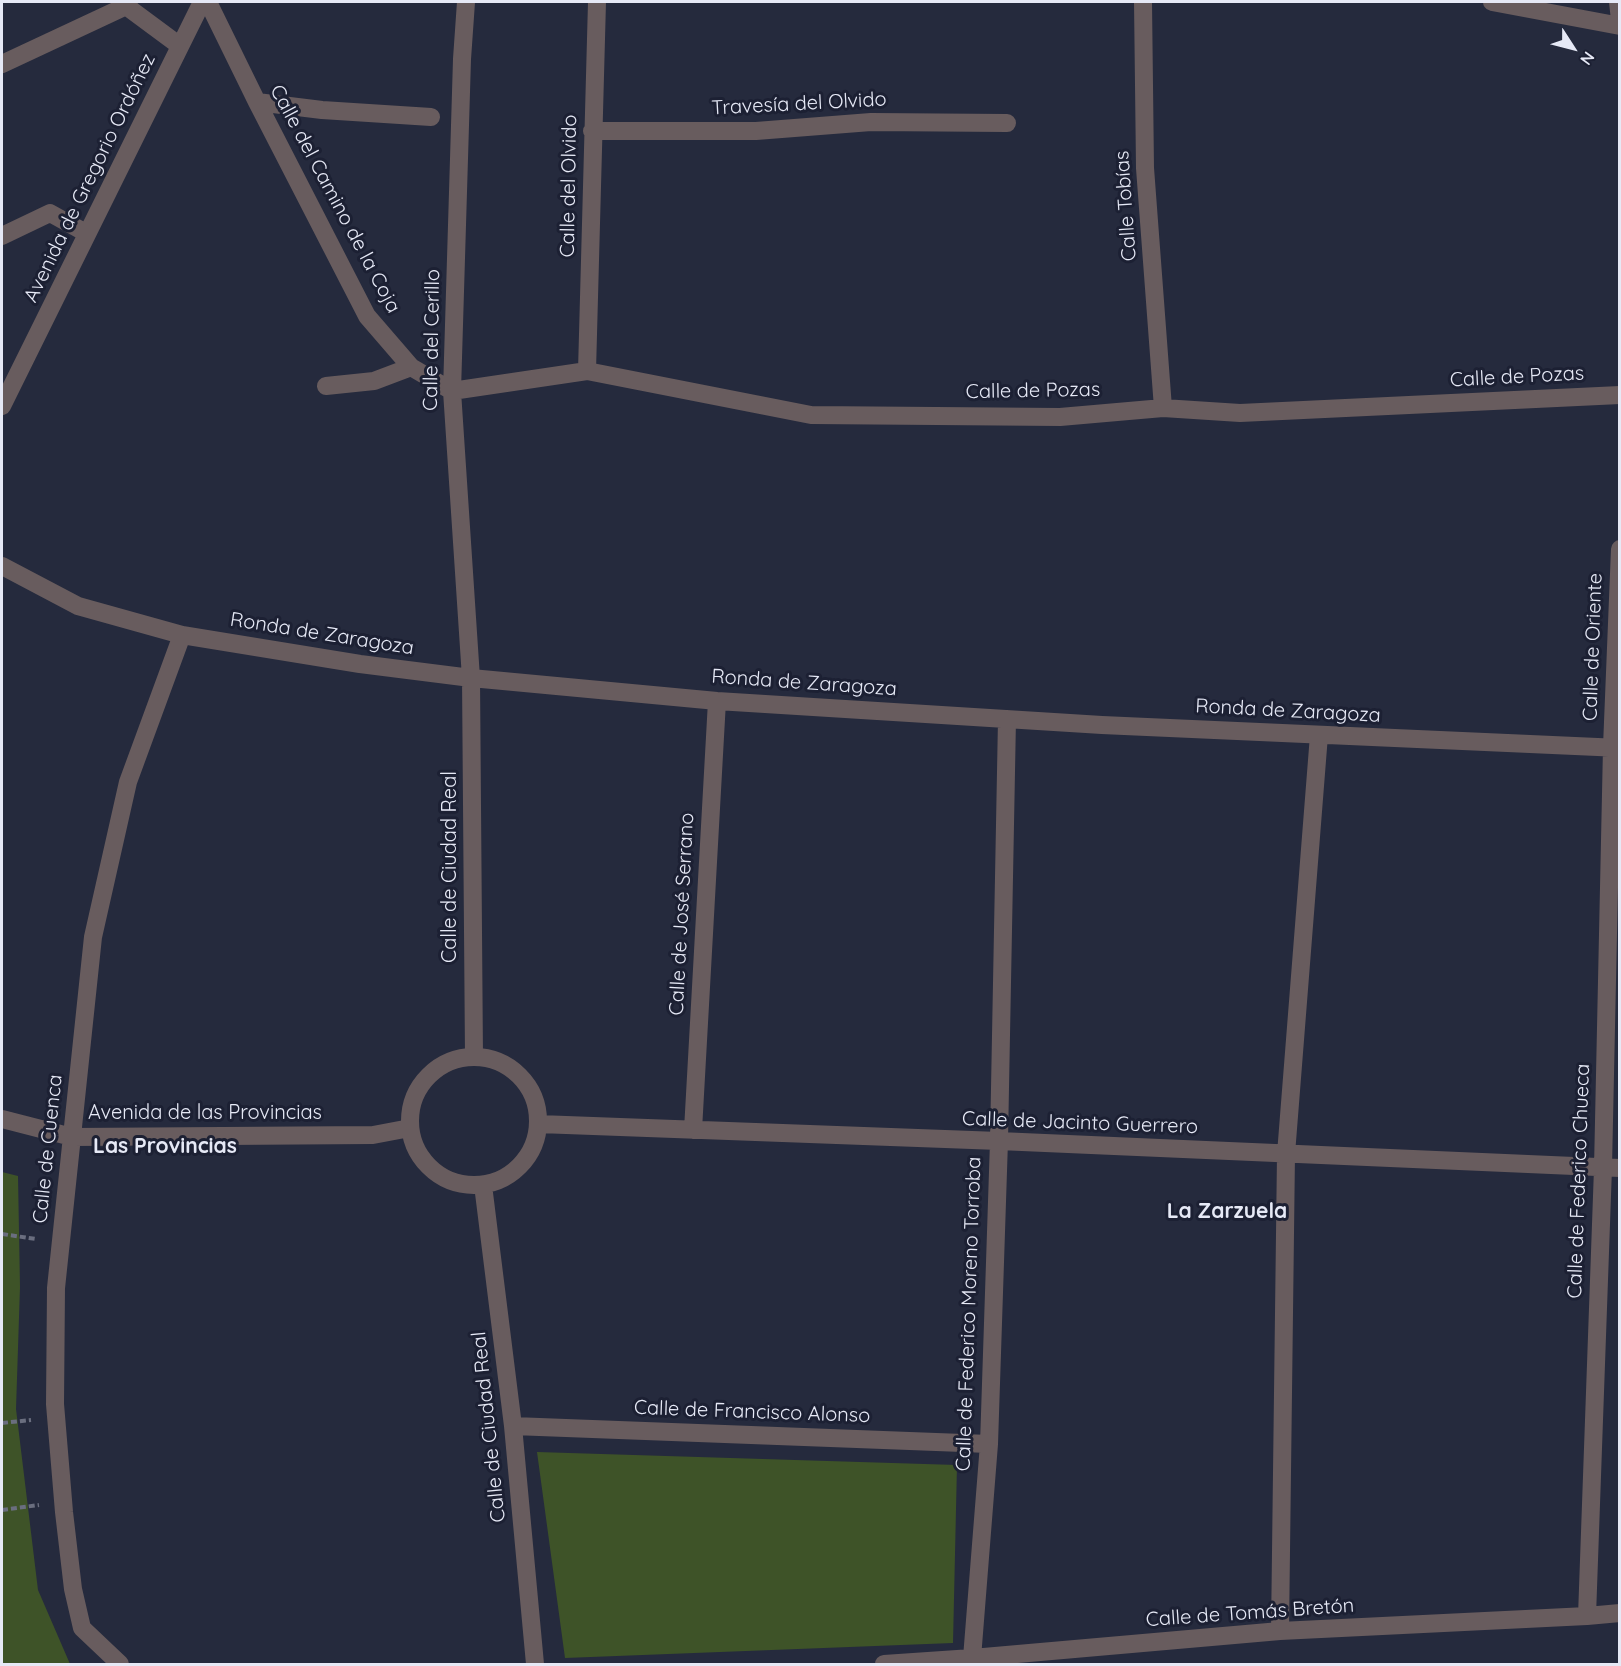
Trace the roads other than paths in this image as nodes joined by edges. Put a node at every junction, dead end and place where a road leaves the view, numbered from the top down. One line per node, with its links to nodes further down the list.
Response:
1 (202, 2): 11 (street, Avenida de Gregorio Ordóñez)
2 (208, 2): 13 (street, Calle del Camino de la Coja)
3 (466, 2): 22 (street, Calle del Cerillo)
4 (597, 2): 16 (street, Calle del Olvido)
5 (1143, 2): 25 (street, Calle Tobías)
6 (1492, 2): 10 (street)
7 (1618, 2): 9 (street)
8 (127, 4): 11 (street); 12 (street)
9 (1620, 20)
10 (1620, 26)
11 (180, 46): 17 (street, Avenida de Gregorio Ordóñez)
12 (2, 64)
13 (257, 102): 14 (street); 19 (street, Calle del Camino de la Coja)
14 (430, 117)
15 (1007, 123): 16 (street, Travesía del Olvido)
16 (592, 131): 20 (street, Calle del Olvido)
17 (86, 233): 18 (street); 24 (street, Avenida de Gregorio Ordóñez)
18 (2, 236)
19 (411, 367): 21 (street); 22 (street, Calle del Camino de la Coja)
20 (587, 371): 22 (street, Calle de Pozas); 25 (street, Calle de Pozas)
21 (326, 386)
22 (452, 391): 29 (street, Calle del Cerillo)
23 (1620, 395): 25 (street, Calle de Pozas)
24 (2, 406)
25 (1163, 408)
26 (1620, 549): 33 (street, Calle de Oriente)
27 (2, 566): 28 (street, Ronda de Zaragoza)
28 (182, 634): 29 (street, Ronda de Zaragoza); 39 (street, Calle de Cuenca)
29 (471, 678): 30 (street, Ronda de Zaragoza); 34 (street, Calle de Ciudad Real)
30 (717, 701): 31 (street, Ronda de Zaragoza); 38 (street, Calle de José Serrano)
31 (1007, 719): 32 (street, Ronda de Zaragoza); 40 (street, Calle de Federico Moreno Torroba)
32 (1319, 735): 33 (street, Ronda de Zaragoza); 41 (street)
33 (1616, 748): 42 (street, Calle de Federico Chueca)
34 (474, 1056): 36 (street); 37 (street)
35 (2, 1119): 39 (street, Avenida de las Provincias)
36 (539, 1124): 38 (street, Calle de Jacinto Guerrero); 43 (street)
37 (410, 1128): 39 (street, Avenida de las Provincias); 43 (street)
38 (693, 1130): 40 (street, Calle de Jacinto Guerrero)
39 (72, 1137): 50 (street, Calle de Cuenca)
40 (999, 1141): 41 (street, Calle de Jacinto Guerrero); 45 (street, Calle de Federico Moreno Torroba)
41 (1286, 1154): 42 (street, Calle de Jacinto Guerrero); 48 (street)
42 (1611, 1168): 47 (street, Calle de Federico Chueca)
43 (483, 1185): 44 (street, Calle de Ciudad Real)
44 (513, 1426): 45 (street, Calle de Francisco Alonso); 51 (street, Calle de Ciudad Real)
45 (988, 1444): 49 (street, Calle de Federico Moreno Torroba)
46 (1620, 1613): 47 (street, Calle de Tomás Bretón)
47 (1587, 1616): 48 (street, Calle de Tomás Bretón)
48 (1280, 1631): 49 (street, Calle de Tomás Bretón)
49 (972, 1658): 52 (street, Calle de Tomás Bretón)
50 (120, 1665)
51 (535, 1665)
52 (884, 1665)

